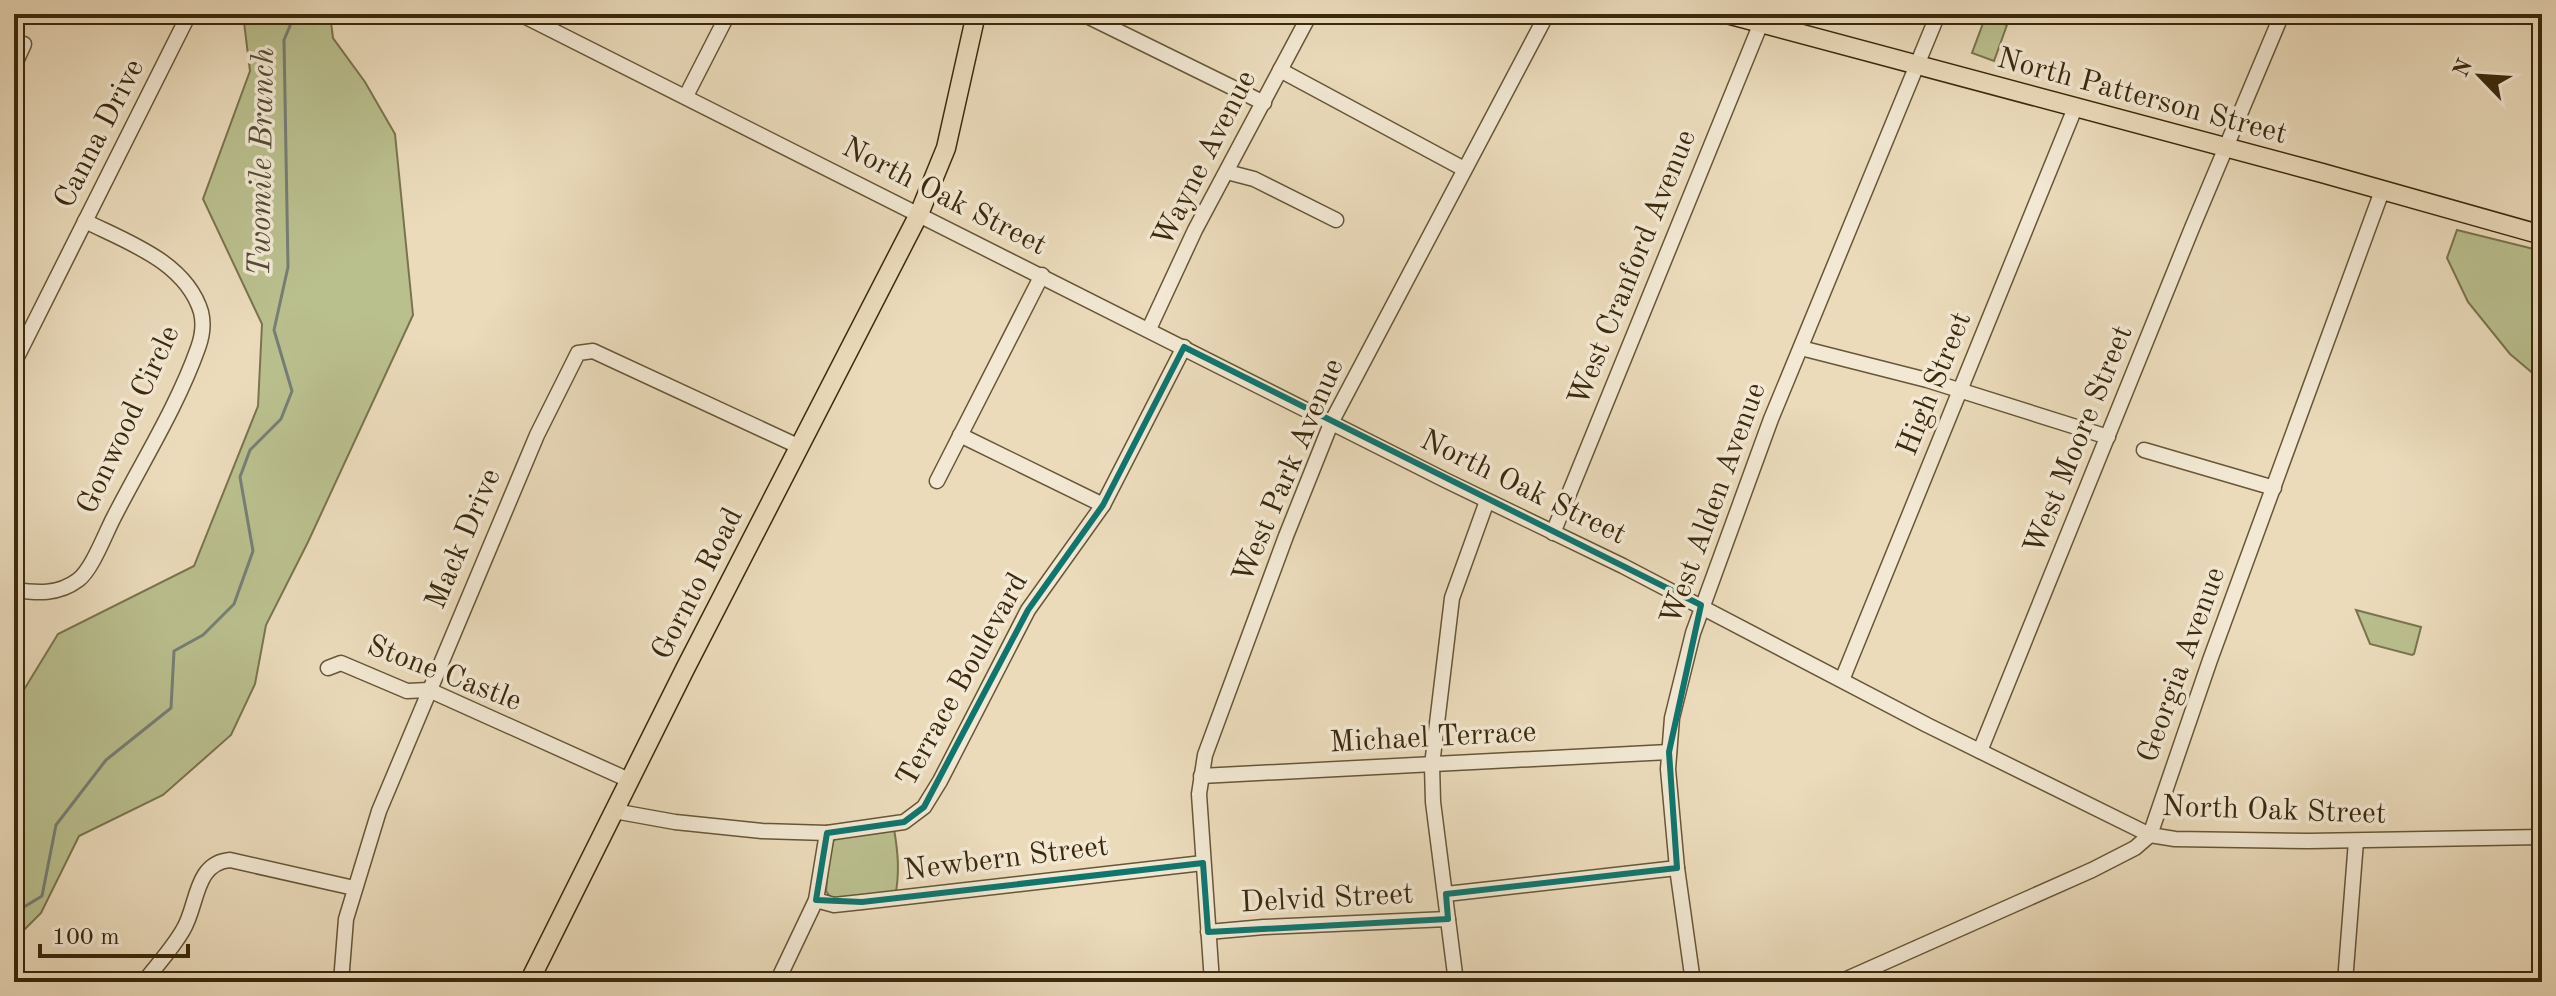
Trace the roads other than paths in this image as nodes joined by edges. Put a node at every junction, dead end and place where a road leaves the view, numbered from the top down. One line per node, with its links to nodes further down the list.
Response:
1 (189, 14): 25 (street, Canna Drive)
2 (520, 14): 16 (street, North Oak Street)
3 (728, 14): 16 (street)
4 (976, 14): 23 (main road, Gornto Road)
5 (1083, 14): 17 (street)
6 (1310, 14): 15 (street, Wayne Avenue)
7 (1547, 14): 20 (street, West Park Avenue)
8 (1727, 14): 11 (main road, North Patterson Street)
9 (1938, 14): 14 (street, West Alden Avenue)
10 (2282, 14): 19 (street, West Moore Street)
11 (1752, 19): 14 (main road, North Patterson Street); 42 (street, West Cranford Avenue)
12 (24, 44): 13 (street)
13 (14, 66)
14 (1918, 66): 18 (main road, North Patterson Street); 30 (street, West Alden Avenue)
15 (1280, 70): 17 (street, Wayne Avenue); 20 (street)
16 (686, 96): 23 (street, North Oak Street)
17 (1264, 103): 21 (street, Wayne Avenue)
18 (2075, 108): 19 (main road, North Patterson Street); 32 (street, High Street)
19 (2226, 149): 22 (main road, North Patterson Street); 35 (street, West Moore Street)
20 (1464, 169): 33 (street, West Park Avenue)
21 (1227, 172): 24 (street); 28 (street, Wayne Avenue)
22 (2382, 191): 26 (main road, North Patterson Street); 39 (street, Georgia Avenue)
23 (919, 214): 27 (street, North Oak Street); 36 (main road, Gornto Road)
24 (1336, 220)
25 (85, 221): 31 (street, Canna Drive); 43 (street, Gonwood Circle)
26 (2542, 235)
27 (1042, 275): 28 (street, North Oak Street); 34 (street)
28 (1149, 329): 29 (street, North Oak Street)
29 (1184, 347): 33 (street, North Oak Street); 41 (street, Terrace Boulevard)
30 (1801, 348): 32 (street); 44 (street, West Alden Avenue)
31 (14, 363)
32 (1960, 390): 35 (street); 46 (street, High Street)
33 (1332, 421): 40 (street, North Oak Street); 51 (street, West Park Avenue)
34 (960, 435): 38 (street); 41 (street)
35 (2108, 437): 48 (street, West Moore Street)
36 (800, 447): 47 (street, Mack Drive); 52 (main road, Gornto Road)
37 (2144, 450): 39 (street)
38 (937, 481)
39 (2274, 488): 55 (street, Georgia Avenue)
40 (1487, 501): 42 (street, North Oak Street); 50 (street)
41 (1103, 505): 54 (street, Terrace Boulevard)
42 (1553, 533): 44 (street, North Oak Street)
43 (14, 590)
44 (1701, 605): 46 (street, North Oak Street); 49 (street, West Alden Avenue)
45 (328, 668): 47 (street, Stone Castle)
46 (1842, 680): 48 (street, North Oak Street)
47 (429, 690): 52 (street, Stone Castle); 60 (street, Mack Drive)
48 (1980, 751): 55 (street, North Oak Street)
49 (1669, 752): 50 (street, Michael Terrace); 59 (street, West Alden Avenue)
50 (1432, 765): 51 (street, Michael Terrace); 61 (street)
51 (1201, 776): 58 (street, West Park Avenue)
52 (629, 780): 53 (main road, Gornto Road)
53 (614, 811): 54 (street, Terrace Boulevard); 67 (main road, Gornto Road)
54 (827, 833): 62 (street)
55 (2150, 835): 57 (street, North Oak Street); 72 (street)
56 (2542, 837): 57 (street, North Oak Street)
57 (2356, 841): 73 (street)
58 (1203, 863): 62 (street, Newbern Street); 64 (street, West Park Avenue)
59 (1677, 868): 61 (street, Delvid Street); 71 (street, West Alden Avenue)
60 (354, 888): 65 (street); 66 (street, Mack Drive)
61 (1446, 894): 63 (street)
62 (816, 900): 68 (street)
63 (1448, 919): 64 (street, Delvid Street); 70 (street)
64 (1208, 932): 69 (street, West Park Avenue)
65 (144, 982)
66 (341, 982)
67 (529, 982)
68 (777, 982)
69 (1212, 982)
70 (1456, 982)
71 (1693, 982)
72 (1840, 982)
73 (2345, 982)

